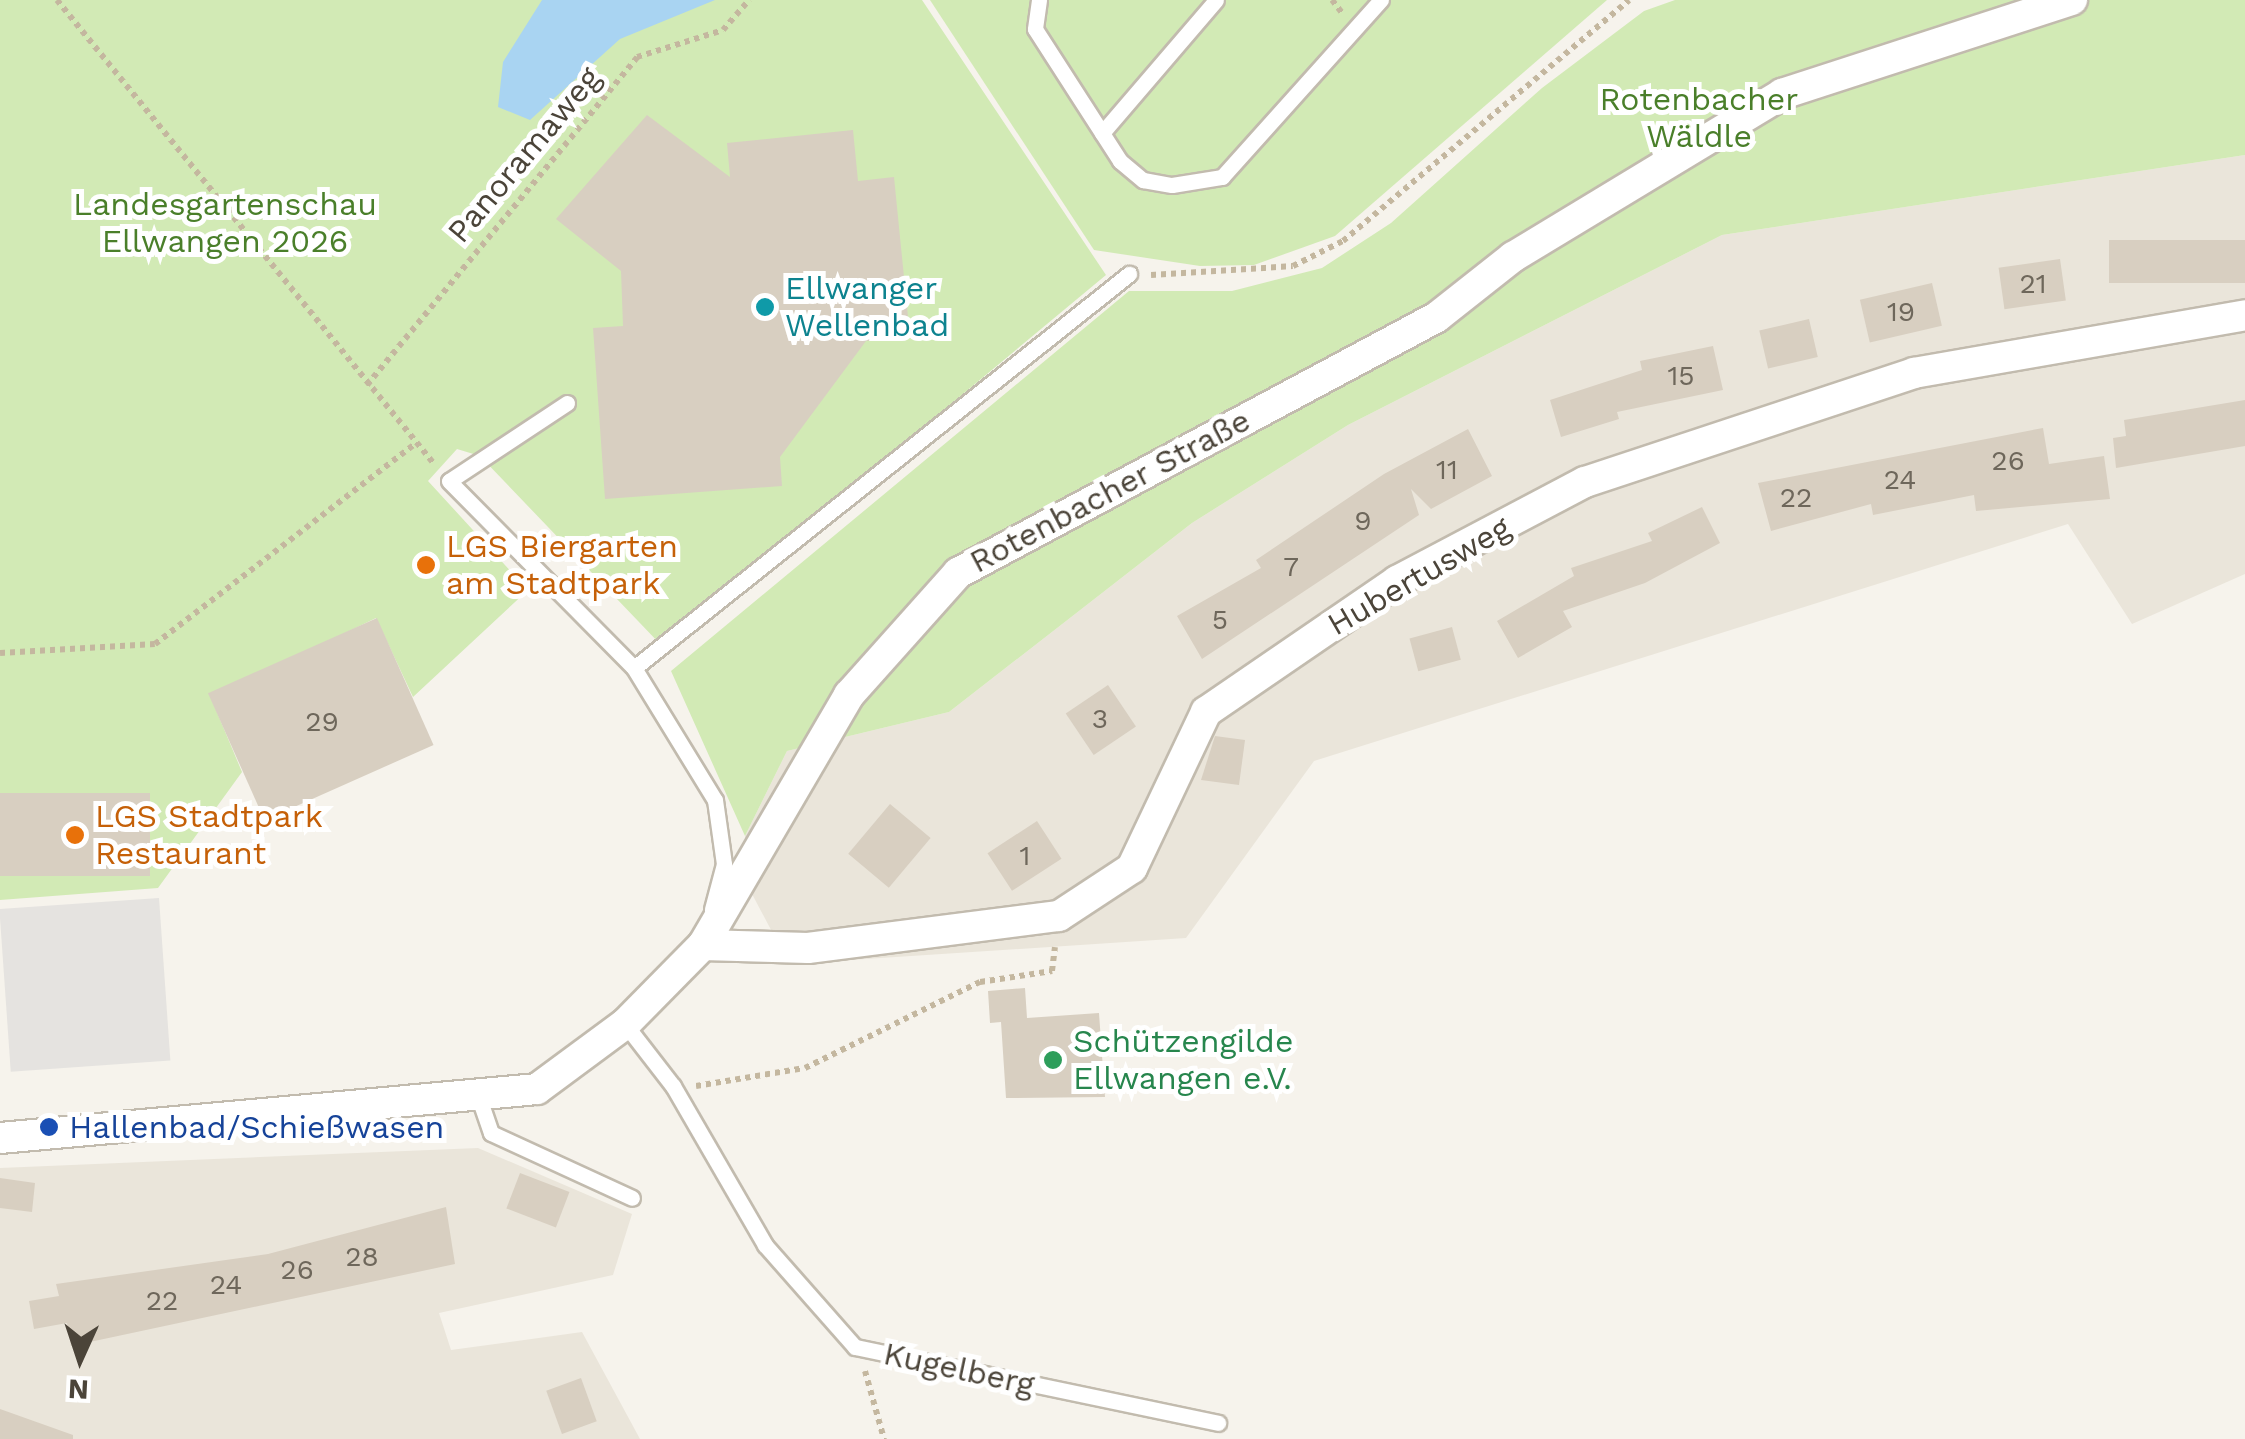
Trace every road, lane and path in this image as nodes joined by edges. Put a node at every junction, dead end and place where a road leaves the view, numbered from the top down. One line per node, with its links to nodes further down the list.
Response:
1 (57, 0): 11 (path)
2 (749, 0): 11 (path, Panoramaweg)
3 (1040, 0): 8 (lane)
4 (1216, 0): 8 (lane)
5 (1381, 0): 8 (lane)
6 (1629, 0): 9 (path)
7 (2072, 0): 18 (street, Rotenbacher Straße)
8 (1102, 133)
9 (1128, 274): 16 (lane)
10 (2245, 315): 17 (street, Hubertusweg)
11 (366, 385): 13 (path)
12 (567, 403): 14 (lane)
13 (416, 443): 14 (path); 15 (path)
14 (449, 480): 16 (lane)
15 (0, 654)
16 (634, 668): 18 (lane)
17 (1058, 916): 18 (street, Hubertusweg); 20 (path)
18 (703, 946): 19 (street, Rotenbacher Straße)
19 (625, 1024): 20 (lane, Kugelberg); 21 (street, Rotenbacher Straße)
20 (673, 1086): 24 (lane, Kugelberg)
21 (478, 1095): 22 (street, Rotenbacher Straße); 23 (lane)
22 (0, 1138)
23 (632, 1198)
24 (855, 1347): 25 (lane, Kugelberg); 26 (path)
25 (1218, 1423)
26 (884, 1439)

